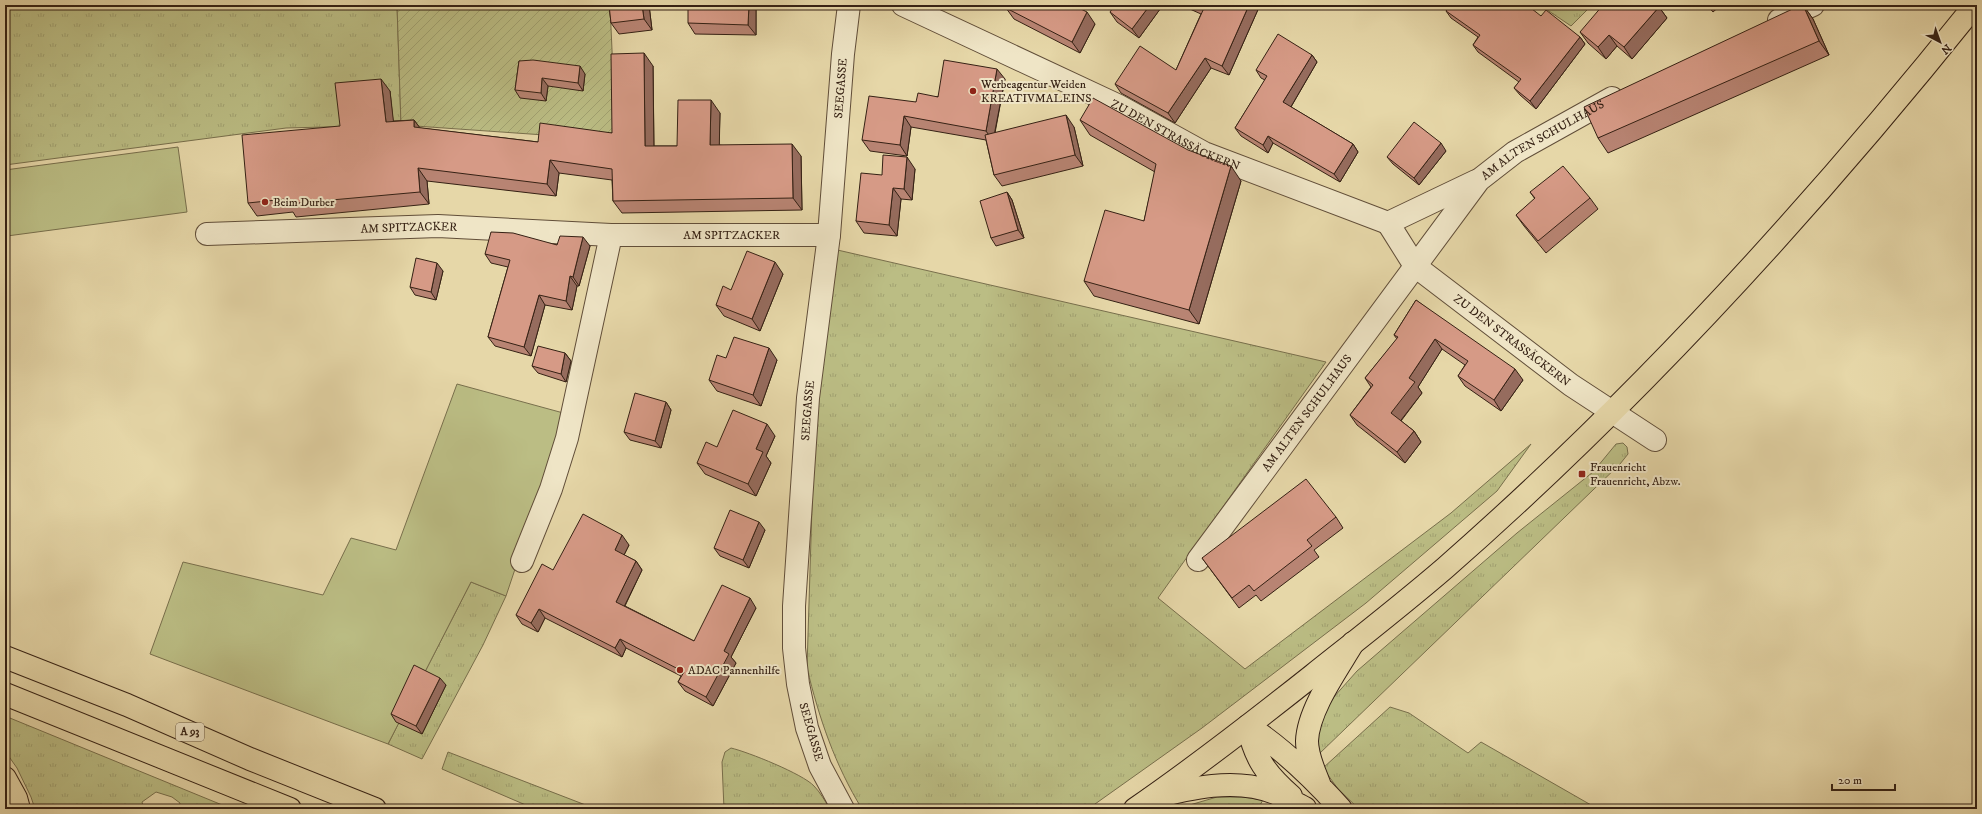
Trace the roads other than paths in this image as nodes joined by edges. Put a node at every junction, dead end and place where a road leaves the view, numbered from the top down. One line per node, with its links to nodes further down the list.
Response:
1 (849, 5): 12 (street, SEEGASSE)
2 (902, 5): 5 (street, ZU DEN STRASSÄCKERN)
3 (1813, 5): 6 (street)
4 (1975, 5): 14 (main road)
5 (943, 14): 9 (street, ZU DEN STRASSÄCKERN)
6 (1759, 30)
7 (1633, 89): 8 (street, AM ALTEN SCHULHAUS)
8 (1479, 180): 9 (street); 13 (street, AM ALTEN SCHULHAUS)
9 (1388, 223): 13 (street)
10 (207, 234): 11 (street, AM SPITZACKER)
11 (611, 234): 12 (street, AM SPITZACKER); 17 (street)
12 (828, 235): 28 (street, SEEGASSE)
13 (1414, 266): 14 (street, ZU DEN STRASSÄCKERN); 16 (street, AM ALTEN SCHULHAUS)
14 (1612, 413): 15 (street, ZU DEN STRASSÄCKERN); 18 (main road)
15 (1655, 440)
16 (1198, 560)
17 (522, 561)
18 (1353, 643): 21 (main road); 23 (main road)
19 (5, 657): 27 (main road, A 93)
20 (5, 694): 26 (main road)
21 (1248, 726): 23 (main road); 24 (main road); 29 (main road)
22 (5, 778): 25 (main road)
23 (1320, 786): 30 (main road)
24 (1142, 804): 29 (main road)
25 (19, 809)
26 (290, 809)
27 (375, 809)
28 (843, 809)
29 (1305, 809)
30 (1341, 809)

